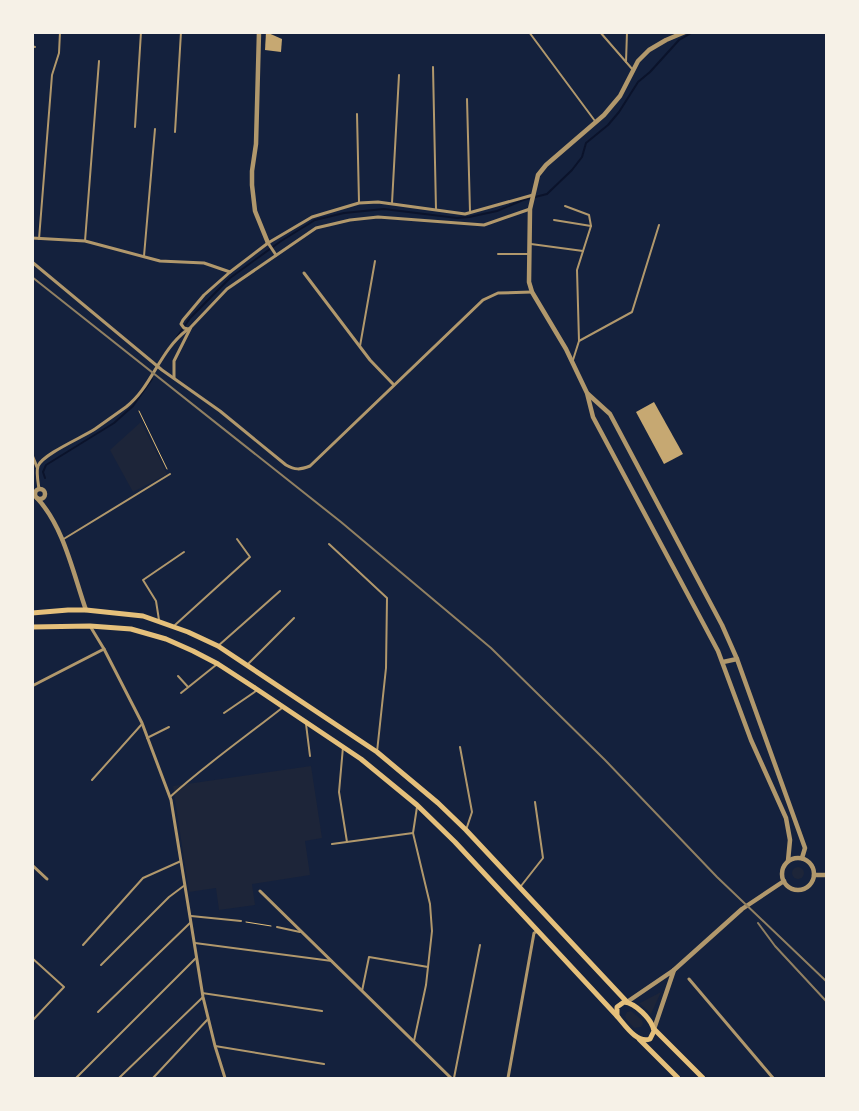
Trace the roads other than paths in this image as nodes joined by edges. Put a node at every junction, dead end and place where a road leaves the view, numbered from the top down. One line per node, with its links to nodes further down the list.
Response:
1 (60, 32): 31 (lane)
2 (141, 32): 17 (lane)
3 (181, 32): 19 (lane)
4 (259, 32): 33 (street)
5 (529, 32): 16 (lane)
6 (600, 32): 10 (lane)
7 (627, 32): 10 (lane)
8 (685, 32): 12 (street)
9 (99, 61): 32 (lane)
10 (626, 62): 12 (lane)
11 (433, 67): 25 (lane)
12 (633, 70): 16 (street)
13 (399, 75): 22 (lane)
14 (467, 99): 26 (lane)
15 (357, 114): 21 (lane)
16 (596, 121): 20 (street)
17 (136, 126)
18 (156, 129): 39 (lane)
19 (175, 132)
20 (533, 197): 24 (street); 26 (street)
21 (359, 203): 22 (street); 33 (street)
22 (392, 204): 25 (street)
23 (565, 206): 29 (lane)
24 (530, 209): 34 (street); 38 (street)
25 (436, 210): 26 (street)
26 (470, 212)
27 (554, 220): 29 (lane)
28 (659, 225): 46 (lane)
29 (591, 226): 35 (lane)
30 (32, 238): 31 (street)
31 (39, 239): 32 (street)
32 (85, 241): 39 (street)
33 (268, 243): 38 (street); 42 (street)
34 (530, 244): 35 (lane); 37 (street)
35 (583, 251): 46 (lane)
36 (498, 254): 37 (lane)
37 (530, 254): 44 (street)
38 (276, 255): 45 (street)
39 (144, 256): 42 (street)
40 (375, 261): 47 (lane)
41 (32, 262): 49 (street)
42 (230, 272): 45 (street)
43 (304, 273): 47 (street)
44 (532, 292): 48 (street); 50 (street)
45 (190, 328): 49 (street); 53 (street)
46 (580, 341): 48 (lane)
47 (360, 346): 50 (street)
48 (572, 363): 51 (street)
49 (174, 379): 50 (street)
50 (393, 384)
51 (588, 393): 73 (street); 74 (street)
52 (32, 454): 53 (street)
53 (37, 468): 55 (street)
54 (170, 474): 60 (lane)
55 (39, 489): 56 (street); 57 (street)
56 (44, 495): 57 (street); 58 (street)
57 (35, 496): 58 (street)
58 (52, 520): 60 (street)
59 (237, 539): 70 (lane)
60 (62, 540): 64 (street)
61 (329, 544): 90 (lane)
62 (184, 552): 67 (lane)
63 (280, 591): 71 (lane)
64 (86, 610): 65 (main road); 67 (main road)
65 (32, 613)
66 (294, 618): 76 (lane)
67 (159, 622): 70 (main road)
68 (90, 626): 69 (main road); 72 (street); 75 (main road)
69 (32, 627)
70 (173, 627): 71 (main road)
71 (218, 646): 76 (main road)
72 (104, 649): 78 (street); 85 (street)
73 (737, 659): 74 (street); 93 (street)
74 (723, 662): 94 (street)
75 (218, 664): 79 (lane); 80 (main road)
76 (248, 665): 90 (main road)
77 (178, 676): 79 (lane)
78 (32, 686)
79 (188, 687): 81 (lane)
80 (258, 690): 82 (main road); 83 (lane)
81 (181, 693)
82 (284, 707): 84 (main road); 95 (lane)
83 (224, 713)
84 (306, 722): 88 (main road); 91 (lane)
85 (142, 724): 87 (street); 92 (lane)
86 (169, 727): 87 (lane)
87 (147, 738): 95 (street)
88 (343, 747): 97 (main road); 100 (lane)
89 (460, 747): 98 (lane)
90 (377, 752): 98 (main road)
91 (310, 756)
92 (92, 780)
93 (783, 789): 94 (street); 102 (street)
94 (776, 793): 104 (street)
95 (170, 797): 103 (street)
96 (534, 802): 111 (lane)
97 (417, 805): 99 (lane); 117 (main road)
98 (466, 830): 111 (main road)
99 (413, 833): 100 (lane); 126 (lane)
100 (347, 842): 101 (lane)
101 (332, 844)
102 (802, 858): 104 (street); 107 (street)
103 (181, 861): 110 (street); 120 (lane)
104 (788, 861): 109 (street)
105 (32, 865): 108 (street)
106 (826, 875): 107 (street)
107 (814, 876): 109 (street)
108 (47, 879)
109 (784, 881): 127 (street)
110 (185, 885): 113 (street); 125 (lane)
111 (519, 888): 131 (main road)
112 (260, 891): 118 (street)
113 (190, 916): 114 (lane); 115 (street)
114 (241, 921)
115 (191, 922): 119 (street); 133 (lane)
116 (277, 927): 118 (lane)
117 (538, 931): 134 (main road); 147 (street)
118 (302, 932): 124 (street)
119 (194, 943): 122 (street); 124 (lane)
120 (83, 945)
121 (480, 946): 146 (lane)
122 (196, 957): 130 (street); 142 (lane)
123 (32, 958): 136 (lane)
124 (332, 961): 129 (street)
125 (100, 965)
126 (428, 967): 129 (lane); 139 (lane)
127 (674, 970): 131 (street); 137 (street)
128 (689, 979): 150 (street)
129 (362, 991): 139 (street)
130 (203, 995): 132 (lane); 135 (street); 143 (lane)
131 (627, 1002): 134 (main road); 137 (main road)
132 (322, 1011)
133 (98, 1012)
134 (617, 1016): 138 (main road)
135 (208, 1019): 140 (street); 144 (lane)
136 (32, 1021)
137 (654, 1029): 138 (main road); 149 (main road)
138 (639, 1039): 148 (main road)
139 (413, 1042): 146 (street)
140 (215, 1046): 141 (lane); 145 (street)
141 (324, 1064)
142 (76, 1078)
143 (119, 1078)
144 (153, 1078)
145 (226, 1078)
146 (453, 1078)
147 (508, 1078)
148 (676, 1078)
149 (703, 1078)
150 (773, 1078)

